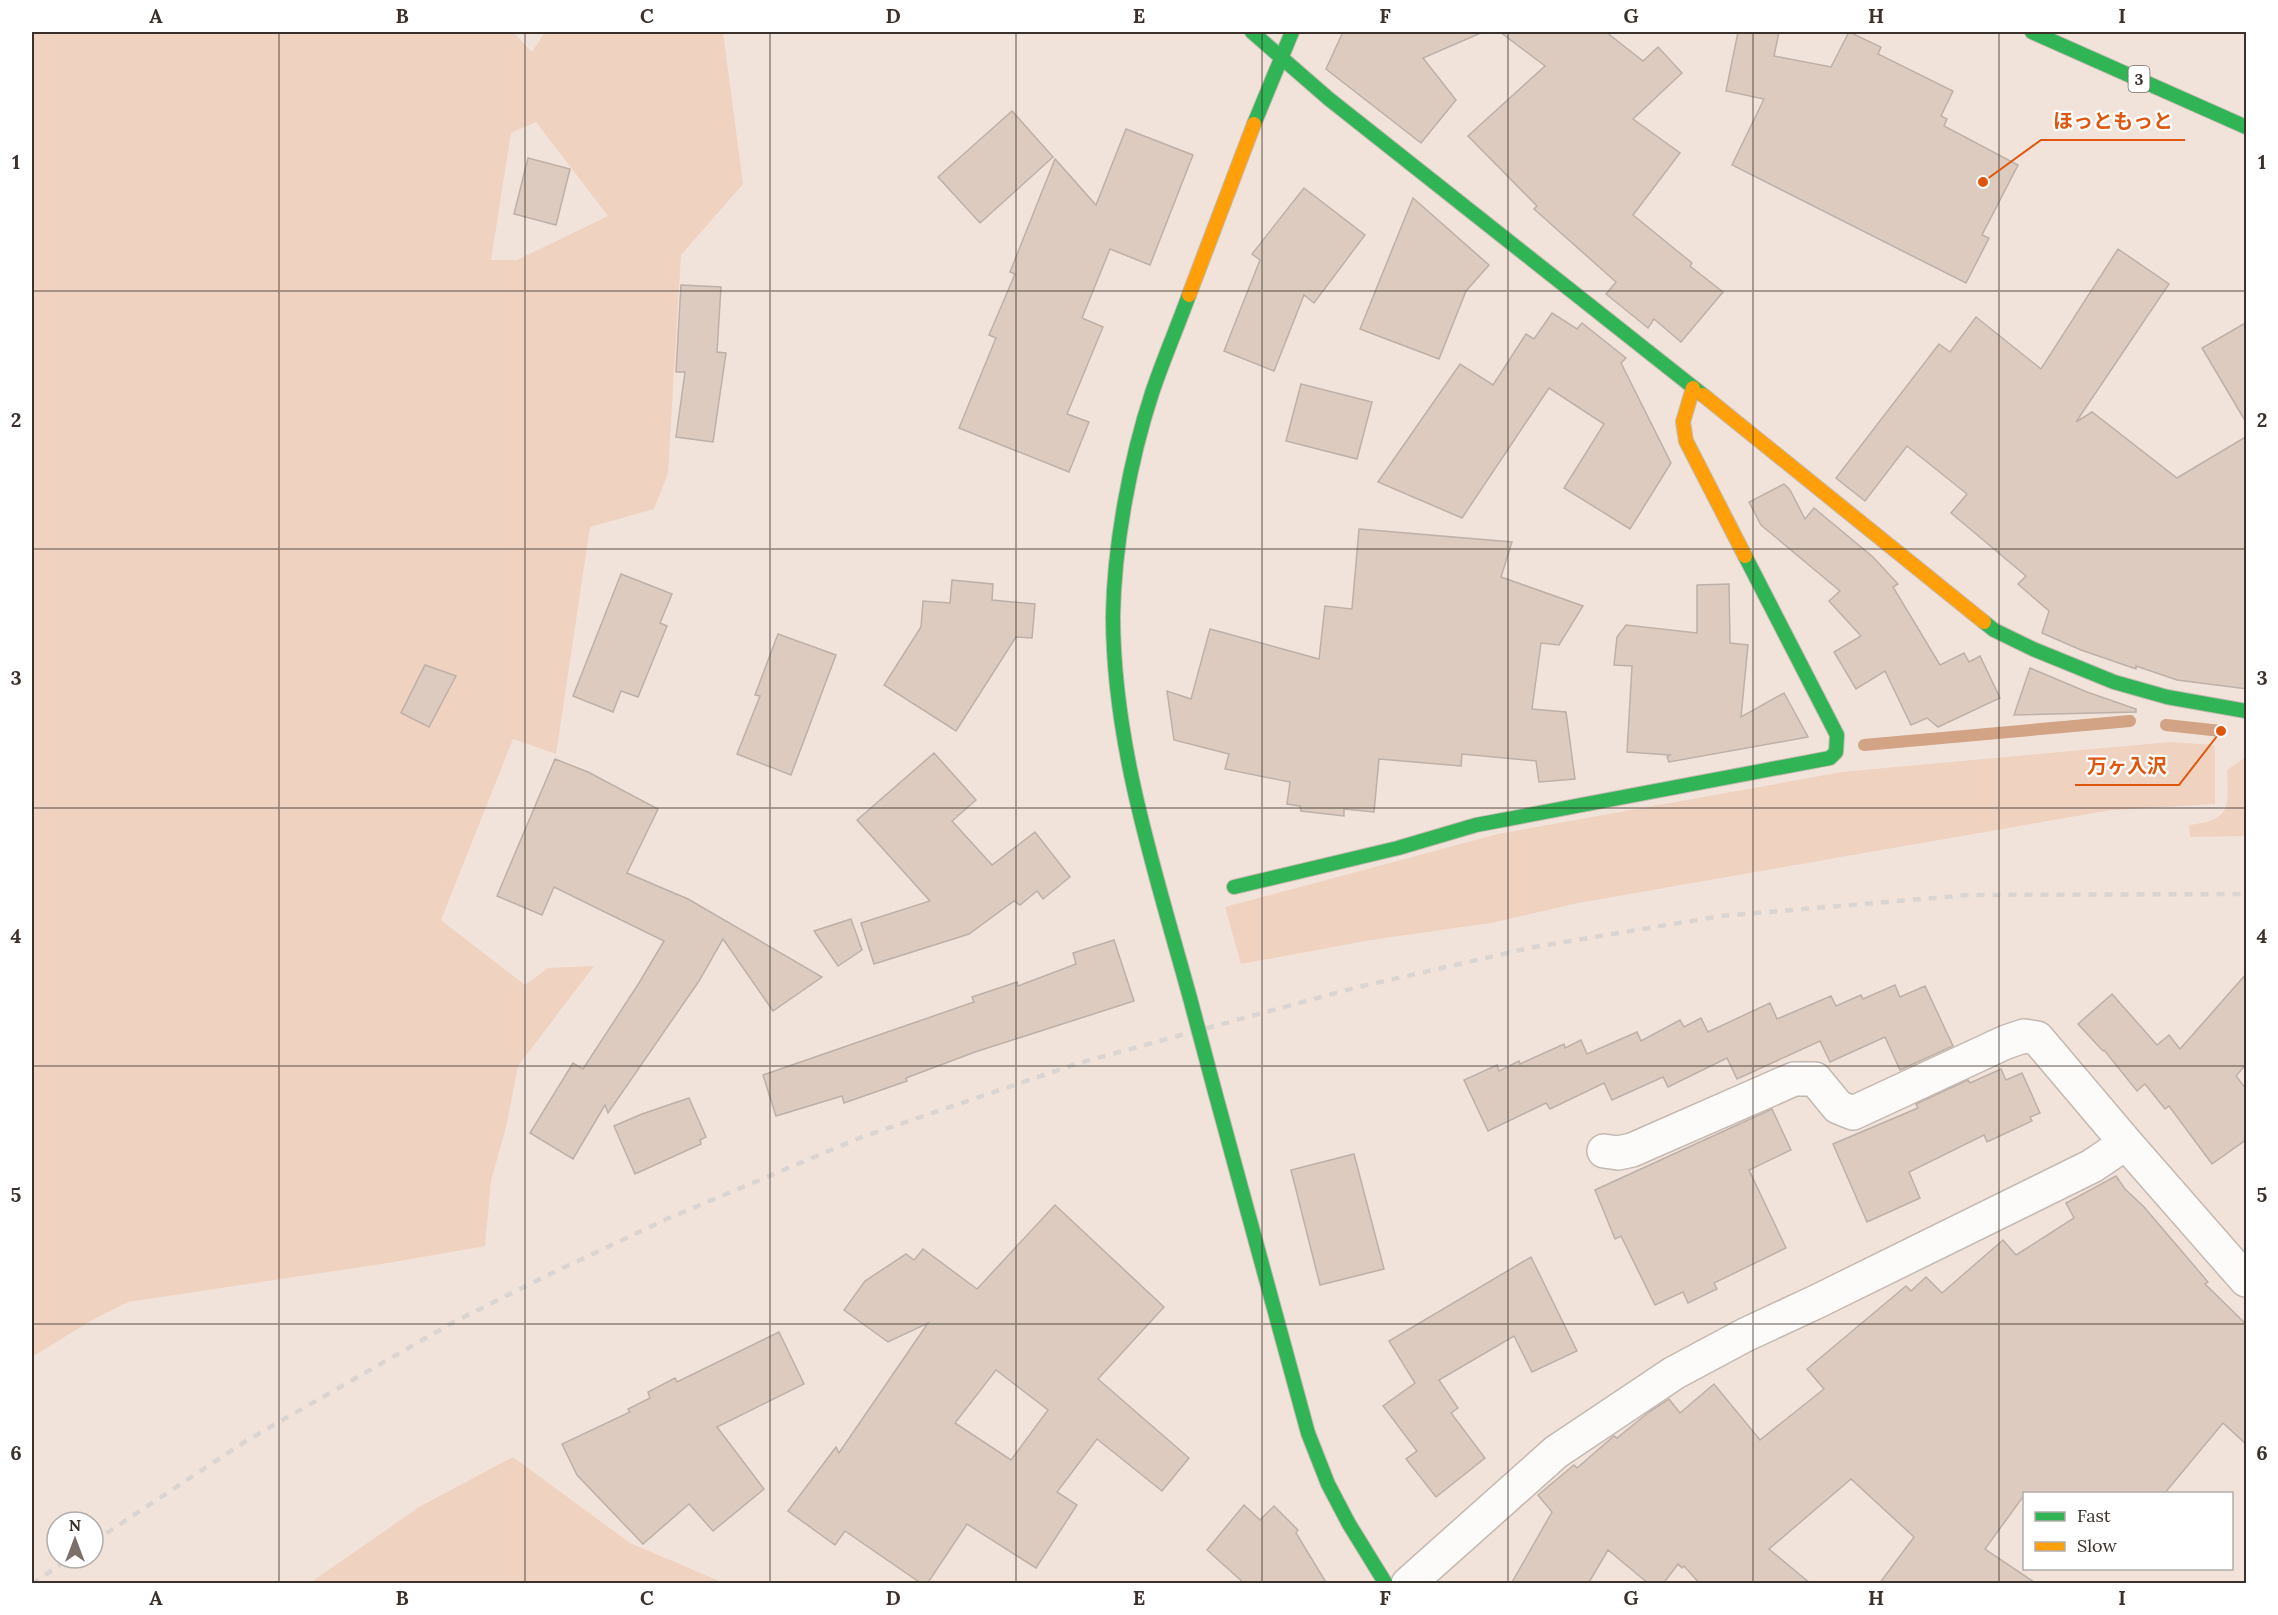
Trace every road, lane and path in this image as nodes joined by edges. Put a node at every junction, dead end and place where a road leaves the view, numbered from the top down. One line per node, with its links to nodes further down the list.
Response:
1 (1252, 32): 4 (street)
2 (1292, 32): 4 (street)
3 (2032, 32): 5 (street, 3)
4 (1282, 58): 6 (street); 12 (street, bridge)
5 (2247, 127)
6 (1693, 388): 7 (street); 8 (street)
7 (2247, 711)
8 (1234, 887)
9 (2126, 1143): 10 (street); 11 (street); 13 (street)
10 (1604, 1151)
11 (2247, 1280)
12 (1386, 1584)
13 (1408, 1584)

